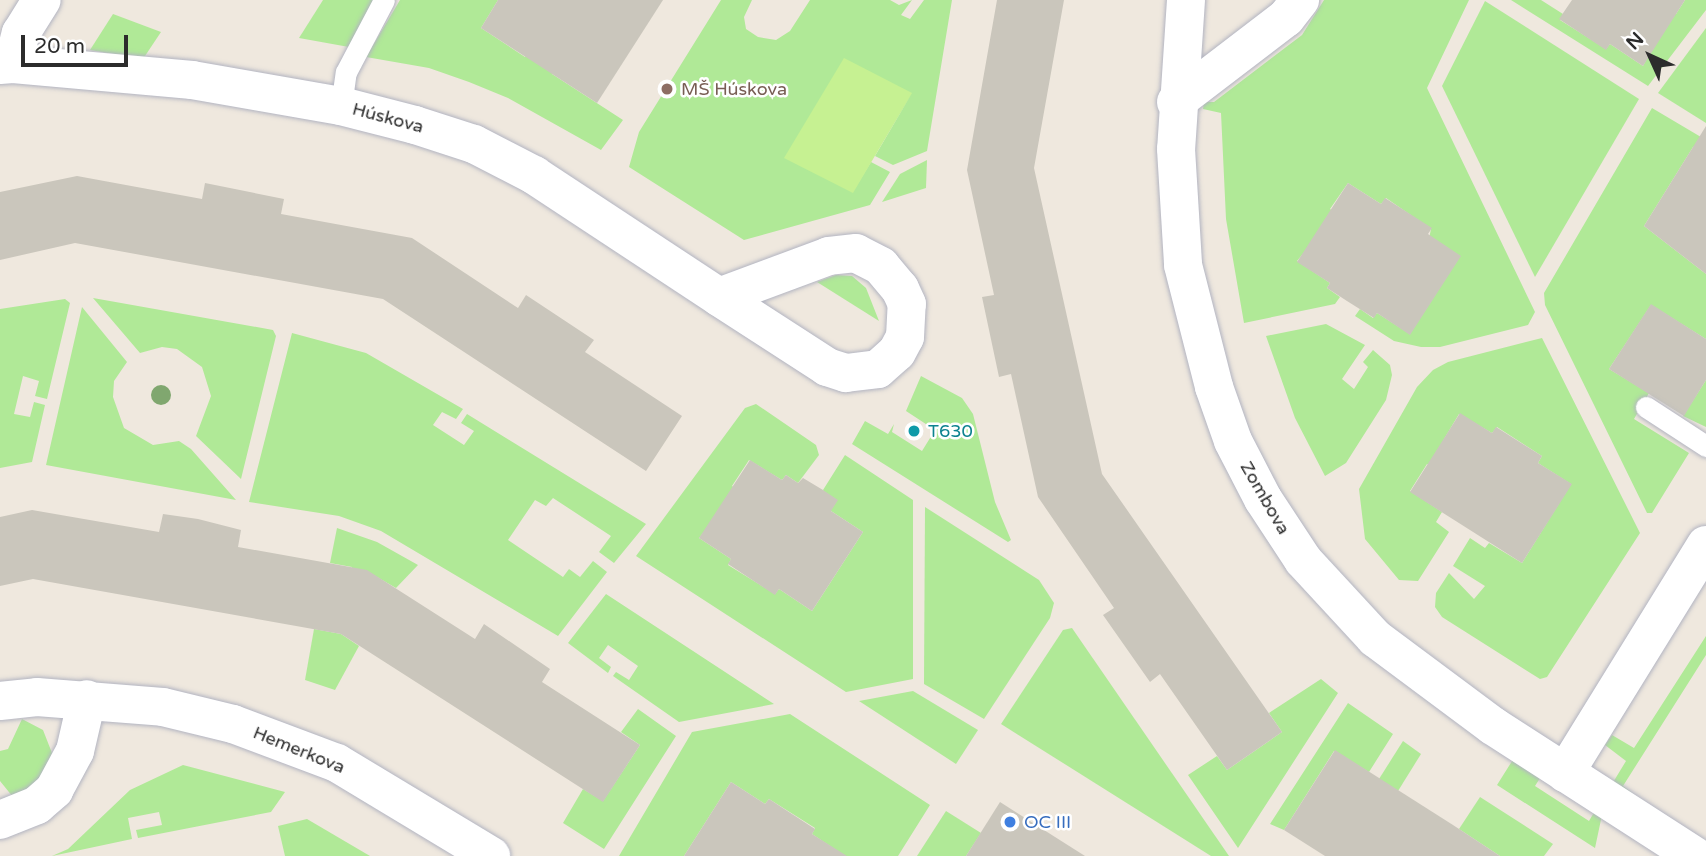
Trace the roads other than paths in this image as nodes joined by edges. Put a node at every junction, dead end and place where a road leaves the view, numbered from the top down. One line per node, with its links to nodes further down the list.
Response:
1 (42, 0): 5 (street, Húskova)
2 (384, 0): 7 (lane)
3 (1186, 0): 6 (street, Zombova)
4 (1300, 0): 6 (street)
5 (6, 65): 7 (street, Húskova)
6 (1176, 102): 14 (street, Zombova)
7 (341, 106): 8 (street, Húskova)
8 (719, 297)
9 (1646, 407): 10 (lane)
10 (1706, 446)
11 (1706, 545): 14 (street)
12 (87, 699): 13 (street, Hemerkova); 15 (street); 16 (street, Hemerkova)
13 (0, 701)
14 (1564, 773): 17 (street, Zombova)
15 (0, 820)
16 (491, 856)
17 (1695, 856)

